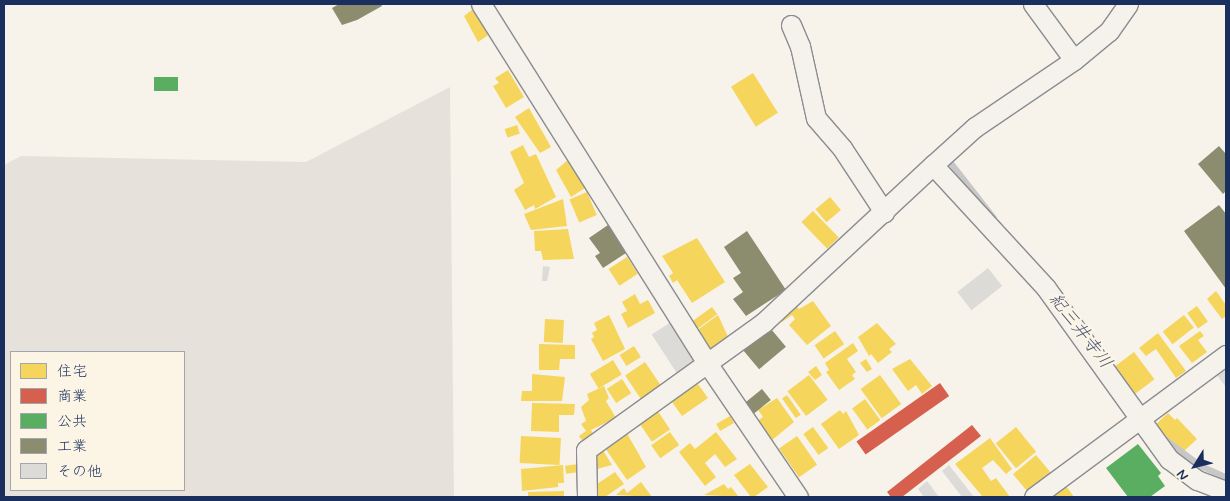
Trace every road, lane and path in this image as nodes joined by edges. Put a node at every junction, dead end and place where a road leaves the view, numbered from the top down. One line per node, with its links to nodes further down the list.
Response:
1 (481, 4): 9 (street)
2 (1033, 4): 5 (street)
3 (1128, 4): 5 (street)
4 (791, 25): 7 (street)
5 (1074, 60): 6 (street)
6 (933, 165): 7 (street); 10 (street)
7 (884, 212): 9 (street)
8 (1226, 355): 10 (street)
9 (707, 362): 12 (street); 13 (street)
10 (1138, 419): 11 (street); 14 (street)
11 (1226, 491)
12 (587, 497)
13 (798, 497)
14 (1034, 497)

